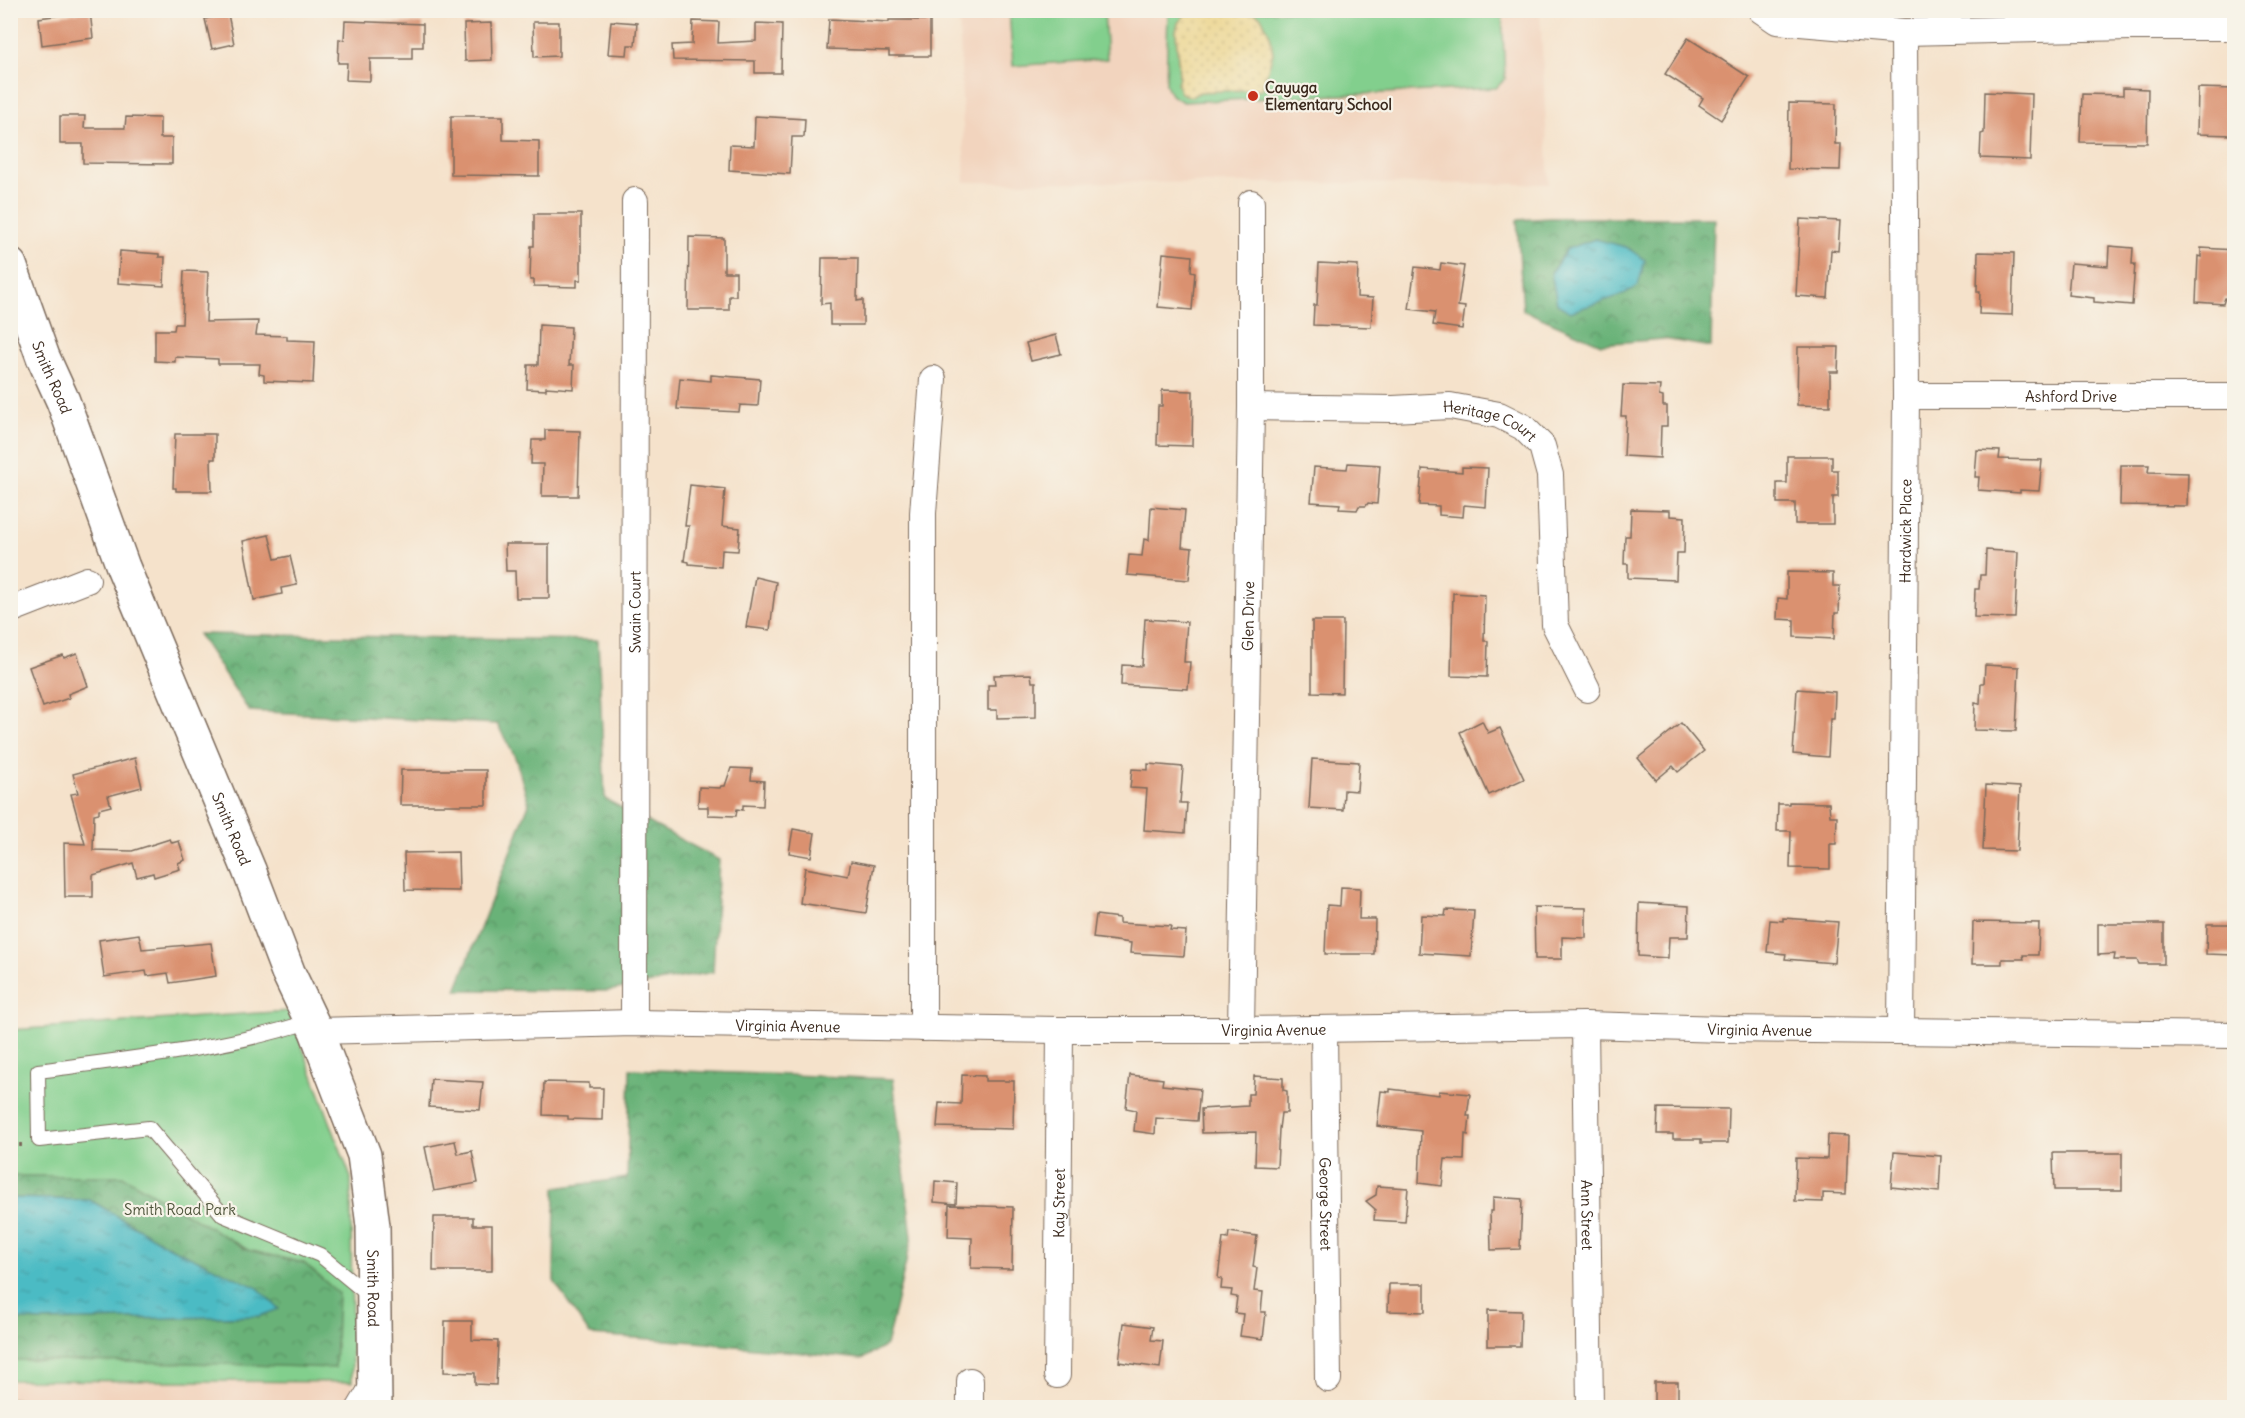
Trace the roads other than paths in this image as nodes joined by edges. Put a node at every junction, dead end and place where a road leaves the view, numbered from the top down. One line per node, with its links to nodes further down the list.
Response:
1 (1761, 10): 3 (street)
2 (2235, 27): 3 (street)
3 (1904, 32): 8 (street, Hardwick Place)
4 (635, 201): 14 (street, Swain Court)
5 (1251, 203): 10 (street, Glen Drive)
6 (10, 265): 16 (street, Smith Road)
7 (933, 379): 17 (street)
8 (1906, 396): 9 (street, Ashford Drive); 21 (street, Hardwick Place)
9 (2235, 396)
10 (1251, 407): 13 (street, Heritage Court); 19 (street, Glen Drive)
11 (87, 580): 12 (street)
12 (10, 610)
13 (1587, 689)
14 (634, 1023): 16 (street, Virginia Avenue); 17 (street, Virginia Avenue)
15 (1585, 1025): 20 (street, Virginia Avenue); 21 (street, Virginia Avenue); 31 (street, Ann Street)
16 (313, 1026): 23 (street, Smith Road); 23 (lane)
17 (923, 1028): 18 (street, Virginia Avenue)
18 (1060, 1030): 19 (street, Virginia Avenue); 25 (street, Kay Street)
19 (1241, 1030): 20 (street, Virginia Avenue)
20 (1324, 1030): 26 (street, George Street)
21 (1902, 1031): 22 (street, Virginia Avenue)
22 (2235, 1035)
23 (375, 1300): 24 (street, Smith Road)
24 (375, 1371): 28 (lane); 29 (street, Smith Road)
25 (1057, 1375)
26 (1328, 1378)
27 (970, 1381): 30 (street)
28 (353, 1407)
29 (375, 1407)
30 (970, 1407)
31 (1590, 1407)

